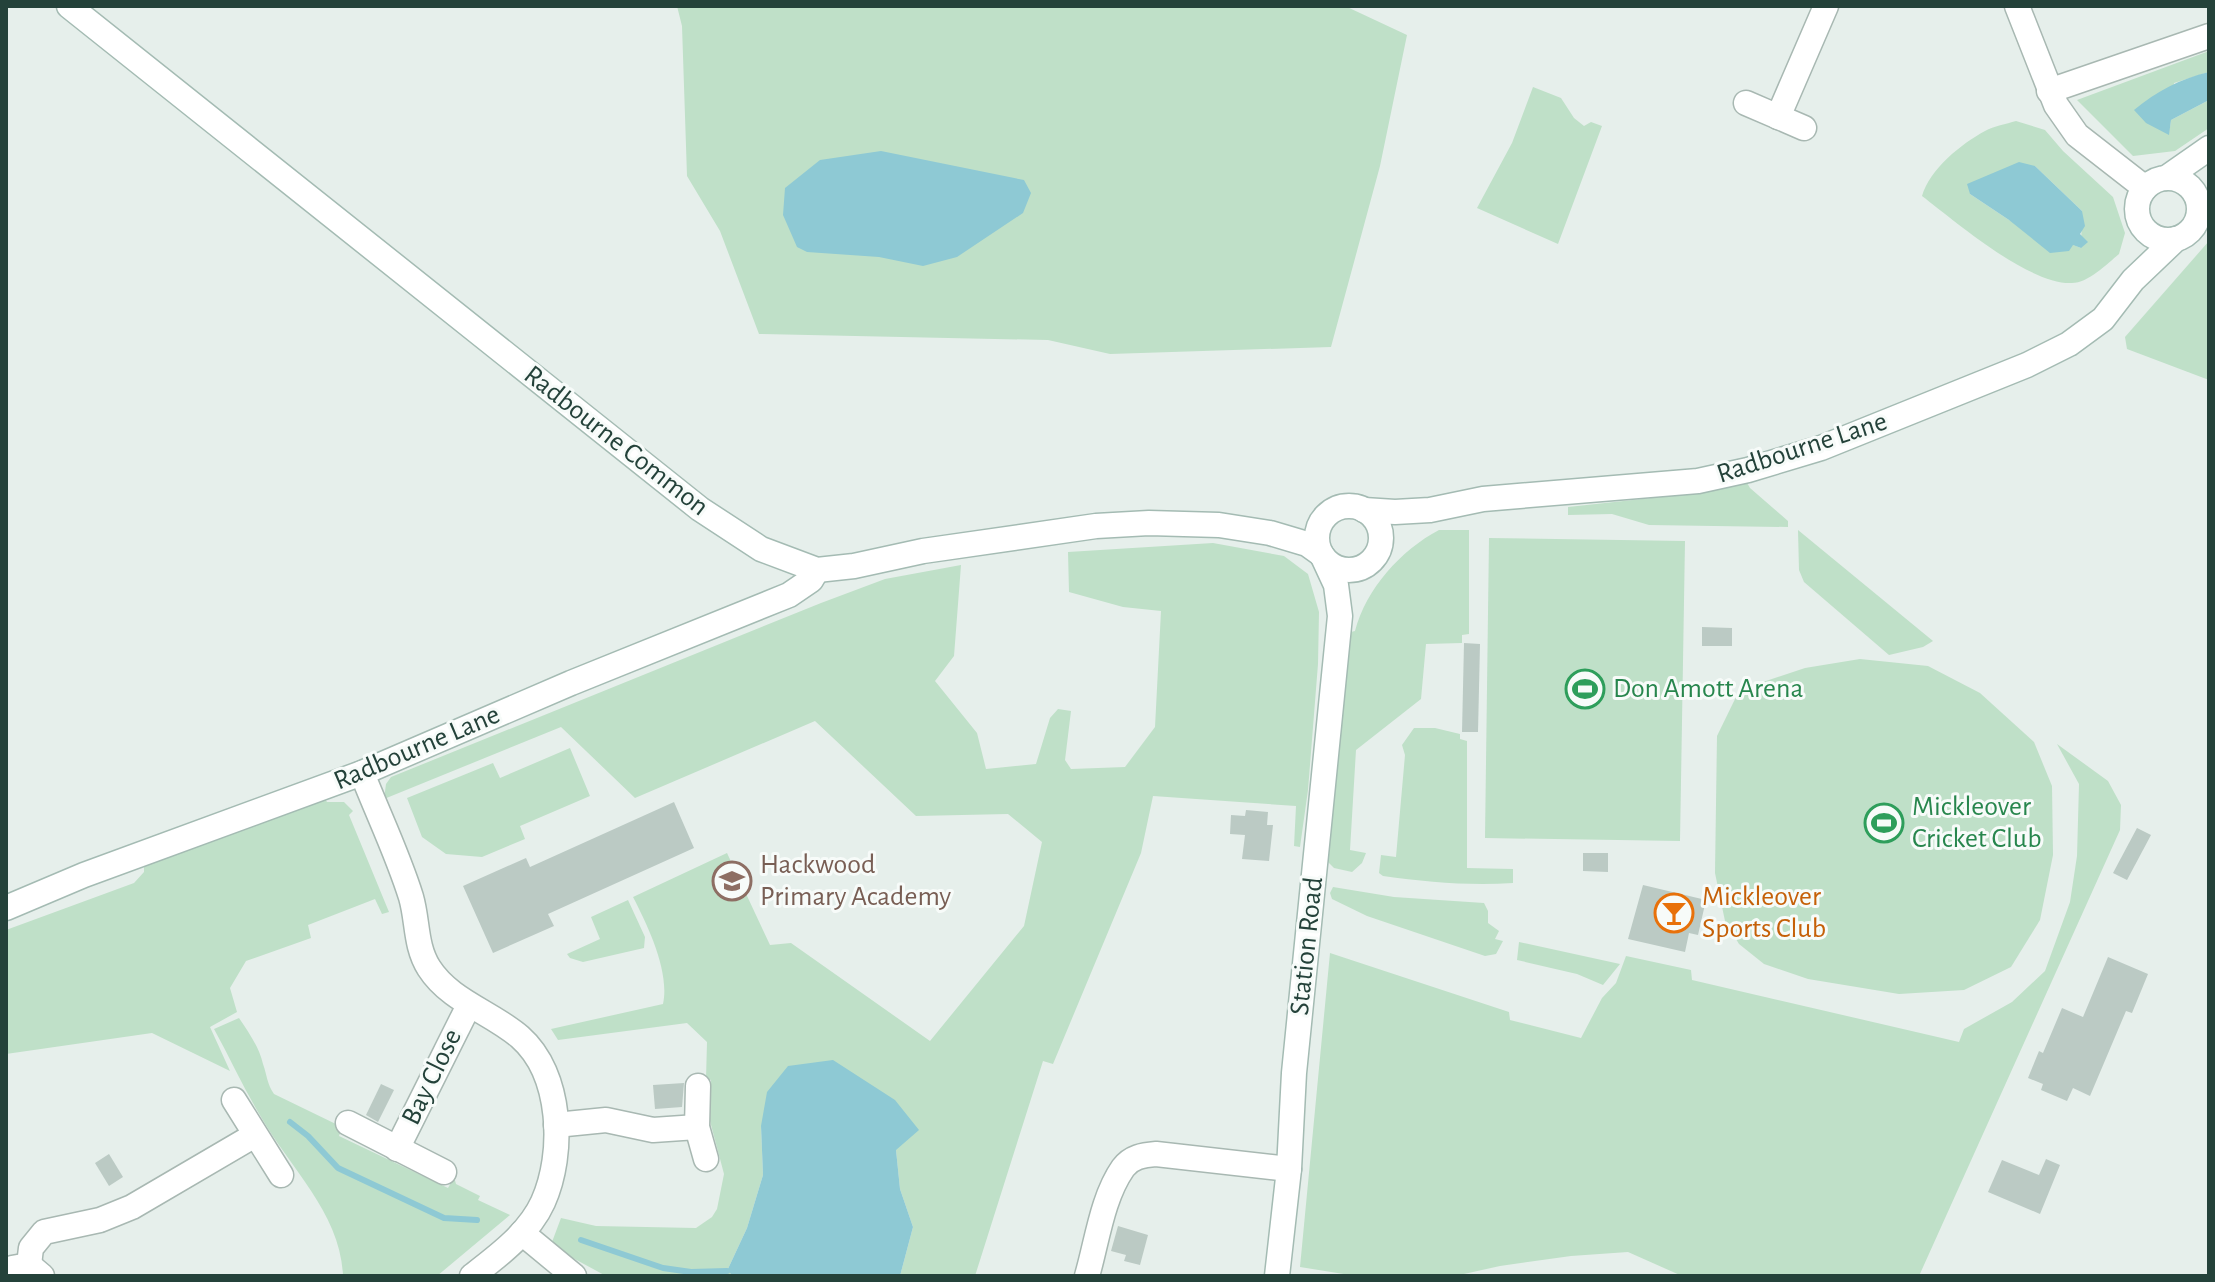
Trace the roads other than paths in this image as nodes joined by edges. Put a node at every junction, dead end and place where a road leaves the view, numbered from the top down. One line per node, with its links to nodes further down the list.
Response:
1 (69, 6): 21 (street, Radbourne Common)
2 (1826, 6): 7 (street)
3 (2017, 6): 5 (street)
4 (2209, 36): 5 (street)
5 (2049, 91): 10 (street)
6 (1746, 103): 7 (street)
7 (1778, 117): 8 (street)
8 (1804, 128)
9 (2209, 148): 10 (street)
10 (2156, 183): 11 (street); 12 (street)
11 (2204, 203): 13 (street)
12 (2140, 222): 13 (street); 14 (street, Radbourne Lane)
13 (2176, 239): 14 (street, Radbourne Lane)
14 (2133, 280): 16 (street, Radbourne Lane)
15 (1364, 510): 16 (street, Radbourne Lane); 17 (street); 20 (street)
16 (1430, 510): 20 (street, Radbourne Lane)
17 (1331, 513): 18 (street, Radbourne Common); 19 (street)
18 (1270, 533): 19 (street, Radbourne Common); 21 (street, Radbourne Common)
19 (1322, 555): 20 (street); 22 (street, Station Road)
20 (1374, 559): 22 (street, Station Road)
21 (817, 570): 23 (street, Radbourne Lane)
22 (1340, 616): 34 (street, Station Road)
23 (362, 773): 24 (street, Radbourne Lane); 25 (street)
24 (6, 908)
25 (469, 1005): 29 (street); 32 (street, Bay Close)
26 (698, 1086): 30 (street)
27 (234, 1100): 31 (street)
28 (348, 1123): 32 (street, Bay Close)
29 (556, 1125): 30 (street); 37 (street)
30 (697, 1127): 33 (street)
31 (255, 1135): 36 (street); 38 (street)
32 (397, 1149): 35 (street, Bay Close)
33 (706, 1159)
34 (1289, 1169): 41 (street); 42 (street, Station Road)
35 (444, 1172)
36 (281, 1175)
37 (522, 1233): 39 (street); 40 (street)
38 (25, 1271)
39 (472, 1276)
40 (574, 1276)
41 (1087, 1276)
42 (1277, 1276)

